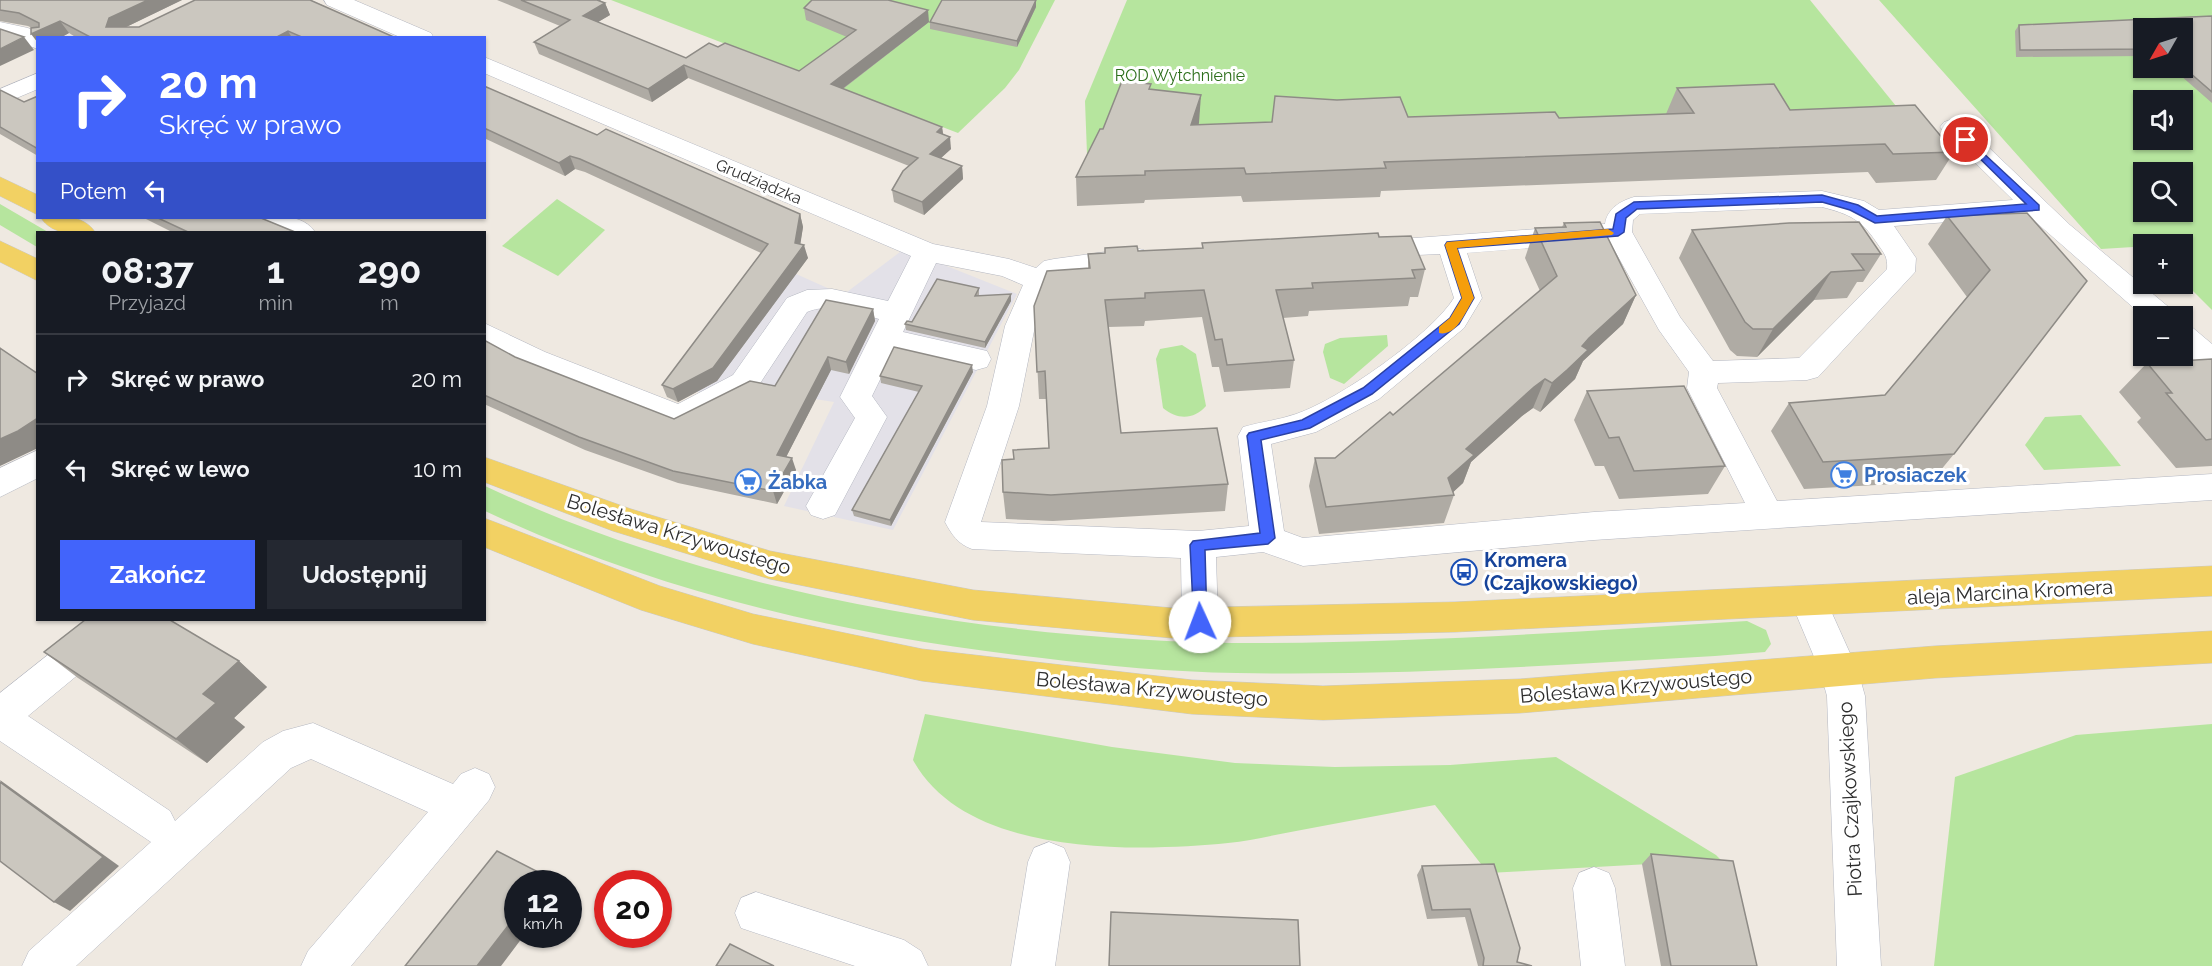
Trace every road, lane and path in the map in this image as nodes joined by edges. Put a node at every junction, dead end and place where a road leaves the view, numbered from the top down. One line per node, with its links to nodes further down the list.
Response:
1 (335, 0): 3 (street)
2 (0, 29): 4 (street)
3 (418, 36)
4 (36, 41)
5 (486, 65): 21 (street, Grudziądzka)
6 (36, 81): 7 (street)
7 (0, 99)
8 (1953, 127): 11 (street)
9 (0, 185): 10 (main road)
10 (36, 206)
11 (2036, 207): 14 (street); 25 (street)
12 (57, 219): 15 (main road)
13 (275, 219): 16 (street)
14 (1875, 219): 17 (street); 31 (street)
15 (79, 231)
16 (299, 231)
17 (1618, 232): 18 (street); 31 (street)
18 (1451, 245): 19 (street); 39 (street)
19 (1339, 249)
20 (0, 250): 23 (main road)
21 (927, 252): 24 (street, Grudziądzka); 26 (street)
22 (1167, 256): 24 (street)
23 (36, 271)
24 (1033, 278): 40 (street)
25 (2150, 306)
26 (889, 326): 27 (street); 29 (street); 36 (street)
27 (486, 334)
28 (2193, 344): 30 (street)
29 (976, 359)
30 (2212, 360)
31 (1704, 372): 37 (street)
32 (36, 463): 34 (street)
33 (486, 470): 44 (main road, Bolesława Krzywoustego)
34 (0, 484)
35 (2212, 487): 37 (street)
36 (823, 506)
37 (1767, 514): 39 (street)
38 (486, 533): 46 (main road, Bolesława Krzywoustego)
39 (1268, 538): 40 (street)
40 (1198, 545): 44 (street)
41 (2212, 581): 42 (main road, aleja Marcina Kromera)
42 (1809, 602): 44 (main road, Bolesława Krzywoustego); 46 (street, Piotra Czajkowskiego)
43 (117, 621): 47 (street)
44 (1200, 622)
45 (2212, 647): 46 (main road)
46 (1839, 671): 57 (street, Piotra Czajkowskiego)
47 (0, 717): 48 (street)
48 (156, 825)
49 (1048, 862): 55 (street)
50 (1594, 888): 56 (street)
51 (756, 913): 54 (street)
52 (44, 966): 53 (street)
53 (324, 966)
54 (906, 966)
55 (1034, 966)
56 (1603, 966)
57 (1859, 966)

